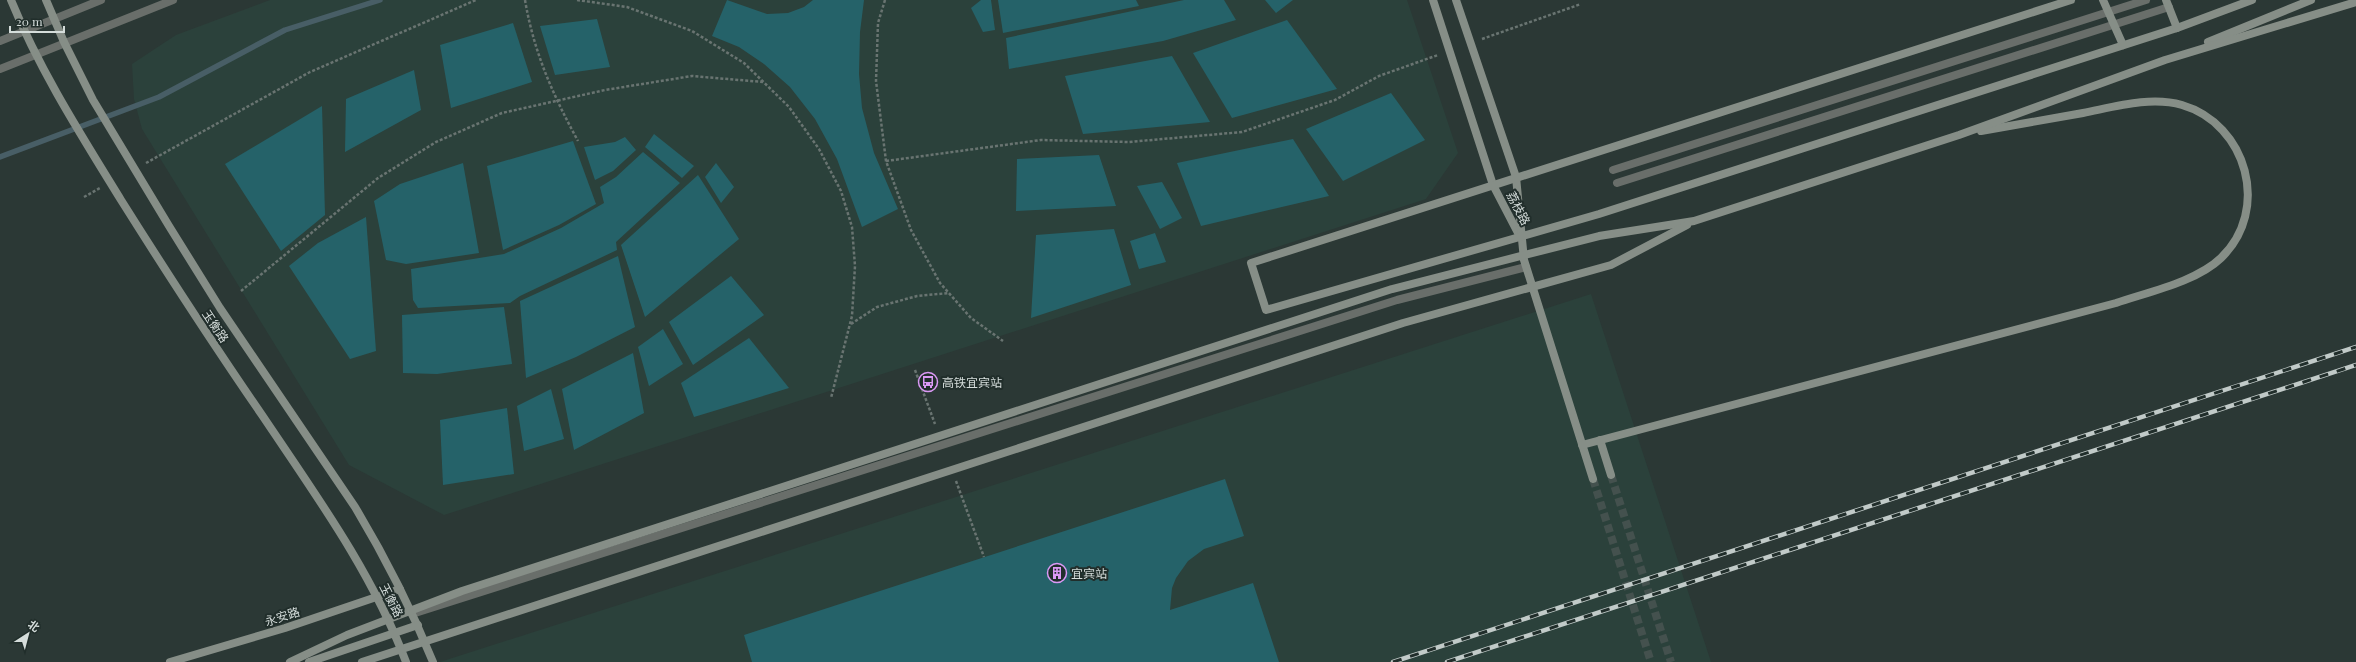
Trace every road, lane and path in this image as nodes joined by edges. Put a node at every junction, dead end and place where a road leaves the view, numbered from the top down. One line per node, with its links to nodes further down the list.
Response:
1 (11, 0): 24 (street, 玉衡路)
2 (46, 0): 21 (street, 玉衡路)
3 (101, 0): 21 (street)
4 (173, 0): 26 (street)
5 (476, 0): 36 (path)
6 (525, 0): 34 (path)
7 (577, 0): 19 (path)
8 (606, 0): 19 (path)
9 (885, 0): 35 (path)
10 (1433, 0): 40 (street, 荔枝路)
11 (1456, 0): 38 (street, 荔枝路)
12 (2071, 0): 38 (street)
13 (2103, 0): 20 (street)
14 (2146, 0): 20 (street)
15 (2252, 0): 23 (street)
16 (2311, 0): 29 (street)
17 (2356, 2): 29 (street)
18 (2167, 3): 22 (street); 23 (street)
19 (606, 4): 32 (path)
20 (2108, 12): 22 (street); 37 (street)
21 (54, 19): 24 (street); 26 (street, 玉衡路)
22 (2113, 24): 27 (street); 39 (street)
23 (2177, 28): 27 (street)
24 (24, 32): 25 (street); 28 (street, 玉衡路)
25 (0, 41)
26 (64, 42): 28 (street); 55 (street, 玉衡路)
27 (2123, 45): 44 (street)
28 (36, 53): 30 (street); 56 (street, 玉衡路)
29 (2165, 60): 33 (street)
30 (0, 69)
31 (1379, 76): 35 (path)
32 (763, 82): 46 (path); 48 (path)
33 (1959, 135): 43 (street); 51 (street)
34 (578, 142)
35 (886, 161): 47 (path)
36 (145, 163)
37 (1613, 170)
38 (1516, 177): 40 (street); 44 (street, 荔枝路)
39 (1617, 183)
40 (1493, 184): 44 (street, 荔枝路); 44 (street)
41 (104, 186): 42 (path)
42 (84, 197)
43 (1694, 221): 61 (street); 63 (street)
44 (1520, 237): 45 (street)
45 (1526, 267): 52 (street); 57 (street)
46 (241, 291)
47 (949, 293): 48 (path); 49 (path)
48 (850, 325): 50 (path)
49 (1003, 341)
50 (831, 398)
51 (1600, 440): 52 (street); 53 (street)
52 (1582, 445): 54 (street)
53 (1611, 475)
54 (1593, 479)
55 (400, 589): 56 (street, 永安路); 57 (street, 玉衡路)
56 (377, 596): 59 (street, 玉衡路); 60 (street, 永安路)
57 (412, 614): 58 (street, 玉衡路)
58 (418, 625): 59 (street); 65 (street, 玉衡路)
59 (395, 633): 62 (street); 64 (street, 玉衡路)
60 (170, 662)
61 (290, 662)
62 (309, 662)
63 (362, 662)
64 (406, 662)
65 (433, 662)

